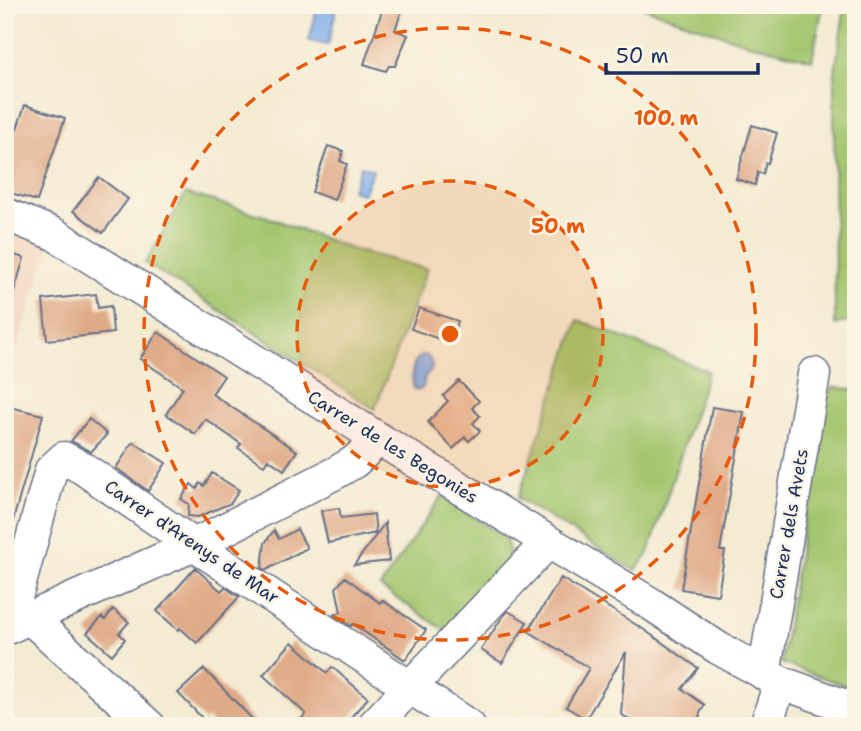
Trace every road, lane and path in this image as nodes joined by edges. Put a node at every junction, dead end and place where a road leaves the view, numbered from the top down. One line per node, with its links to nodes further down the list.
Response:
1 (5, 214): 3 (street, Carrer de les Begonies)
2 (814, 374): 7 (street, Carrer dels Avets)
3 (379, 439): 4 (street, Carrer de les Begonies); 5 (street)
4 (548, 542): 7 (street, Carrer de les Begonies); 8 (street)
5 (194, 545): 6 (street); 6 (street, Carrer d'Arenys de Mar); 8 (street, Carrer d'Arenys de Mar)
6 (14, 624): 10 (street)
7 (772, 678): 9 (street, Carrer de les Begonies); 13 (street, Carrer dels Avets)
8 (410, 686): 11 (street); 12 (street, Carrer d'Arenys de Mar)
9 (856, 710)
10 (149, 726)
11 (373, 726)
12 (470, 726)
13 (766, 726)

